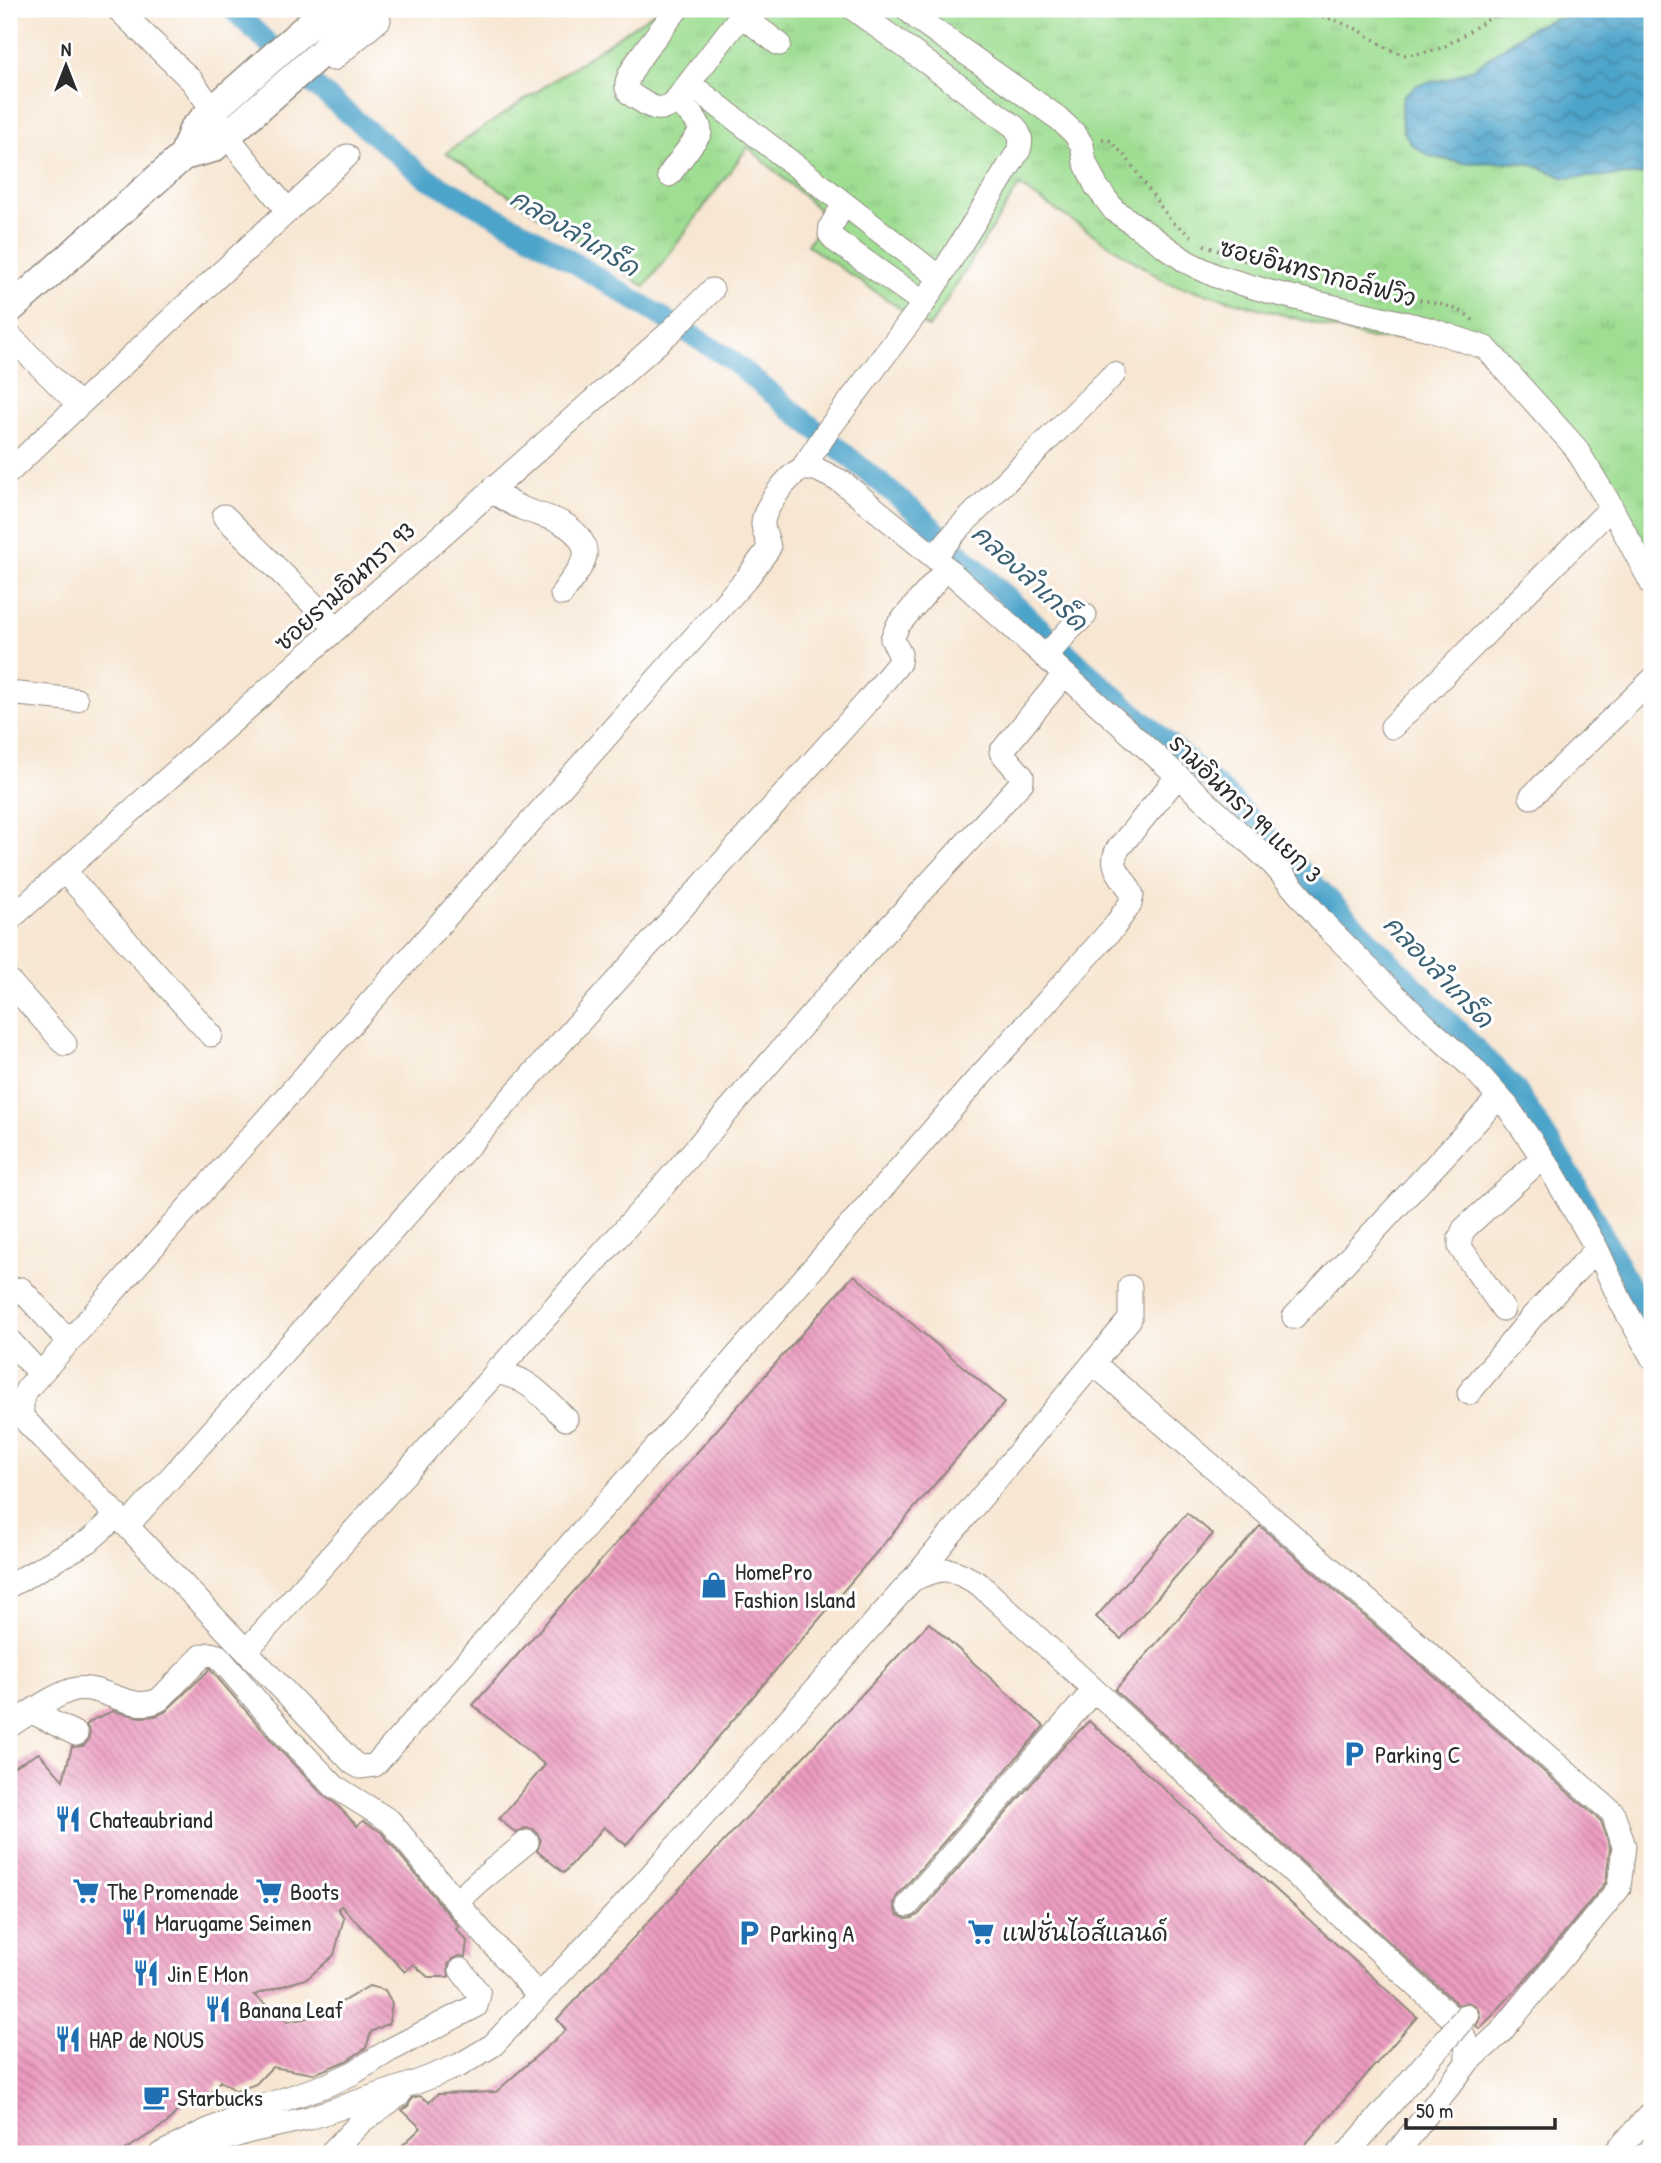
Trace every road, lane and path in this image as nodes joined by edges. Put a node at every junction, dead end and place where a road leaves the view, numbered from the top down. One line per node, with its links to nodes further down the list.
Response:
1 (118, 9): 13 (street)
2 (327, 9): 11 (main road)
3 (677, 9): 12 (street)
4 (906, 9): 15 (street, ซอยอินทรากอล์ฟวิว)
5 (1287, 9): 6 (path)
6 (1504, 9)
7 (855, 10): 22 (street)
8 (375, 12): 11 (main road)
9 (743, 12): 10 (street); 12 (street)
10 (779, 44)
11 (311, 55): 13 (main road); 14 (main road)
12 (682, 92): 18 (street); 19 (street)
13 (213, 110): 14 (street); 16 (main road)
14 (227, 136): 16 (main road); 20 (street)
15 (1079, 140): 21 (path); 28 (street, ซอยอินทรากอล์ฟวิว)
16 (183, 156): 26 (main road)
17 (347, 156): 20 (street)
18 (670, 175)
19 (844, 204): 22 (street); 25 (street)
20 (288, 211): 30 (street)
21 (1254, 264)
22 (940, 278): 25 (street)
23 (712, 290): 33 (street, ซอยรามอินทรา 93)
24 (1376, 293): 28 (path)
25 (924, 303): 31 (street)
26 (9, 310)
27 (9, 335): 30 (street)
28 (1486, 348): 34 (street, ซอยอินทรากอล์ฟวิว)
29 (1114, 374): 36 (street)
30 (79, 405): 32 (street)
31 (805, 465): 36 (street, รามอินทรา 99 แยก 3); 62 (street)
32 (9, 472)
33 (494, 487): 38 (street); 40 (street, ซอยรามอินทรา 93)
34 (1611, 508): 37 (street, ซอยอินทรากอล์ฟวิว); 46 (street)
35 (224, 516): 40 (street)
36 (941, 557): 41 (street, รามอินทรา 99 แยก 3); 69 (street)
37 (1652, 584)
38 (562, 594)
39 (1078, 621): 41 (street)
40 (337, 628): 49 (street, ซอยรามอินทรา 93)
41 (1049, 653): 42 (street, รามอินทรา 99 แยก 3)
42 (1065, 675): 47 (street, รามอินทรา 99 แยก 3); 65 (street)
43 (1652, 680): 48 (street)
44 (9, 693): 45 (street)
45 (76, 700)
46 (1392, 727)
47 (1178, 776): 54 (street, รามอินทรา 99 แยก 3); 72 (street)
48 (1531, 797)
49 (64, 871): 50 (street, ซอยรามอินทรา 93); 52 (street)
50 (9, 920)
51 (9, 981): 53 (street)
52 (211, 1035)
53 (65, 1044)
54 (1499, 1097): 55 (street, รามอินทรา 99 แยก 3); 60 (street)
55 (1542, 1158): 56 (street, รามอินทรา 99 แยก 3); 59 (street)
56 (1597, 1249): 63 (street, รามอินทรา 99 แยก 3); 67 (street)
57 (1129, 1287): 64 (street)
58 (20, 1289): 62 (street)
59 (1503, 1309)
60 (1294, 1317)
61 (9, 1340): 66 (street)
62 (68, 1341): 66 (street)
63 (1652, 1357)
64 (1093, 1363): 70 (street); 83 (street)
65 (497, 1369): 68 (street); 72 (street)
66 (40, 1374): 69 (street)
67 (1469, 1393)
68 (566, 1419)
69 (122, 1521): 71 (street); 72 (street)
70 (912, 1580): 73 (street); 81 (street)
71 (9, 1586)
72 (246, 1651)
73 (1094, 1690): 79 (street); 83 (street)
74 (32, 1712): 75 (street); 76 (street); 78 (street)
75 (9, 1726)
76 (76, 1734)
77 (527, 1842): 78 (street)
78 (456, 1902): 81 (street)
79 (908, 1905)
80 (461, 1970): 86 (street)
81 (538, 1995): 84 (street)
82 (1466, 2016): 89 (street, bridge)
83 (1466, 2063): 90 (street)
84 (420, 2081): 87 (street); 88 (street)
85 (1652, 2112): 91 (street)
86 (161, 2154)
87 (188, 2154)
88 (330, 2154)
89 (1347, 2154)
90 (1396, 2154)
91 (1614, 2154)

